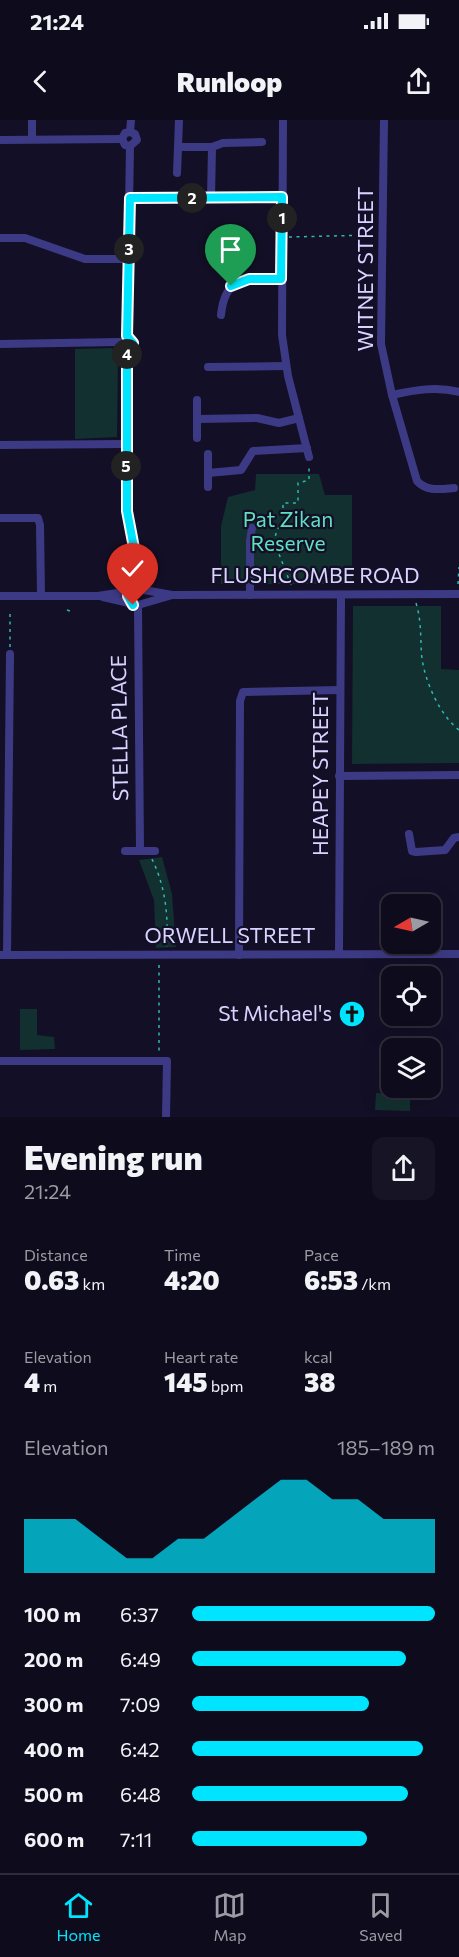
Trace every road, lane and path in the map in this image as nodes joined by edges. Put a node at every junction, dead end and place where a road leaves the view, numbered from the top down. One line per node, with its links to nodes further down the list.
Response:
1 (32, 120): 8 (street)
2 (131, 120): 6 (street)
3 (179, 120): 12 (street)
4 (283, 120): 15 (street)
5 (384, 120): 18 (street, WITNEY STREET)
6 (130, 132): 7 (street); 11 (street)
7 (122, 138): 8 (street); 11 (street)
8 (32, 139): 9 (street)
9 (0, 140)
10 (262, 141): 13 (street)
11 (130, 146): 16 (street)
12 (178, 147): 13 (street); 14 (street)
13 (212, 147): 17 (street)
14 (177, 174)
15 (282, 197): 17 (street); 19 (street)
16 (130, 198): 17 (street); 21 (street)
17 (211, 198)
18 (382, 235): 19 (path); 31 (street, WITNEY STREET)
19 (282, 237): 22 (street)
20 (0, 238): 21 (street)
21 (129, 259): 24 (street)
22 (281, 279): 23 (street); 28 (street)
23 (221, 315)
24 (127, 336): 25 (street); 27 (street)
25 (119, 342): 26 (street); 27 (street)
26 (0, 344)
27 (127, 350): 36 (street)
28 (286, 366): 29 (street); 33 (street)
29 (208, 367)
30 (459, 392): 31 (street)
31 (392, 395): 43 (street, WITNEY STREET)
32 (197, 400): 34 (street)
33 (299, 418): 34 (street); 38 (street)
34 (197, 419): 35 (street)
35 (197, 438)
36 (126, 444): 37 (street); 46 (street)
37 (0, 446)
38 (307, 448): 40 (street); 41 (street)
39 (208, 454): 41 (street)
40 (309, 457): 49 (path)
41 (208, 473): 42 (street)
42 (208, 487)
43 (454, 488)
44 (0, 518): 57 (street)
45 (252, 528): 54 (street)
46 (135, 553): 50 (street); 51 (street)
47 (459, 567): 48 (path)
48 (458, 584)
49 (291, 585)
50 (143, 589): 51 (street, FLUSHCOMBE ROAD); 53 (street, FLUSHCOMBE ROAD); 60 (street)
51 (131, 590): 58 (street, FLUSHCOMBE ROAD); 60 (street)
52 (459, 594): 55 (street, FLUSHCOMBE ROAD)
53 (172, 595): 54 (street, FLUSHCOMBE ROAD); 60 (street, FLUSHCOMBE ROAD)
54 (250, 595): 55 (street, FLUSHCOMBE ROAD)
55 (341, 595): 63 (street, HEAPEY STREET)
56 (0, 596): 57 (street, FLUSHCOMBE ROAD)
57 (41, 596): 58 (street, FLUSHCOMBE ROAD)
58 (98, 596): 60 (street, FLUSHCOMBE ROAD)
59 (416, 603): 64 (path)
60 (137, 604): 71 (street, STELLA PLACE)
61 (10, 612): 62 (path)
62 (10, 654): 65 (street)
63 (340, 690): 67 (street, HEAPEY STREET); 77 (street)
64 (459, 730)
65 (4, 775): 76 (street)
66 (459, 775): 67 (street)
67 (339, 776): 74 (street, HEAPEY STREET)
68 (409, 834): 69 (street)
69 (459, 837)
70 (125, 851): 71 (street)
71 (140, 851): 72 (street)
72 (152, 851): 73 (path)
73 (167, 954): 76 (street, ORWELL STREET); 77 (street, ORWELL STREET)
74 (339, 954): 75 (street, ORWELL STREET); 77 (street, ORWELL STREET)
75 (459, 954)
76 (4, 955)
77 (239, 955)
78 (159, 965): 80 (path)
79 (0, 1061): 80 (street)
80 (160, 1061): 81 (street)
81 (166, 1117)

